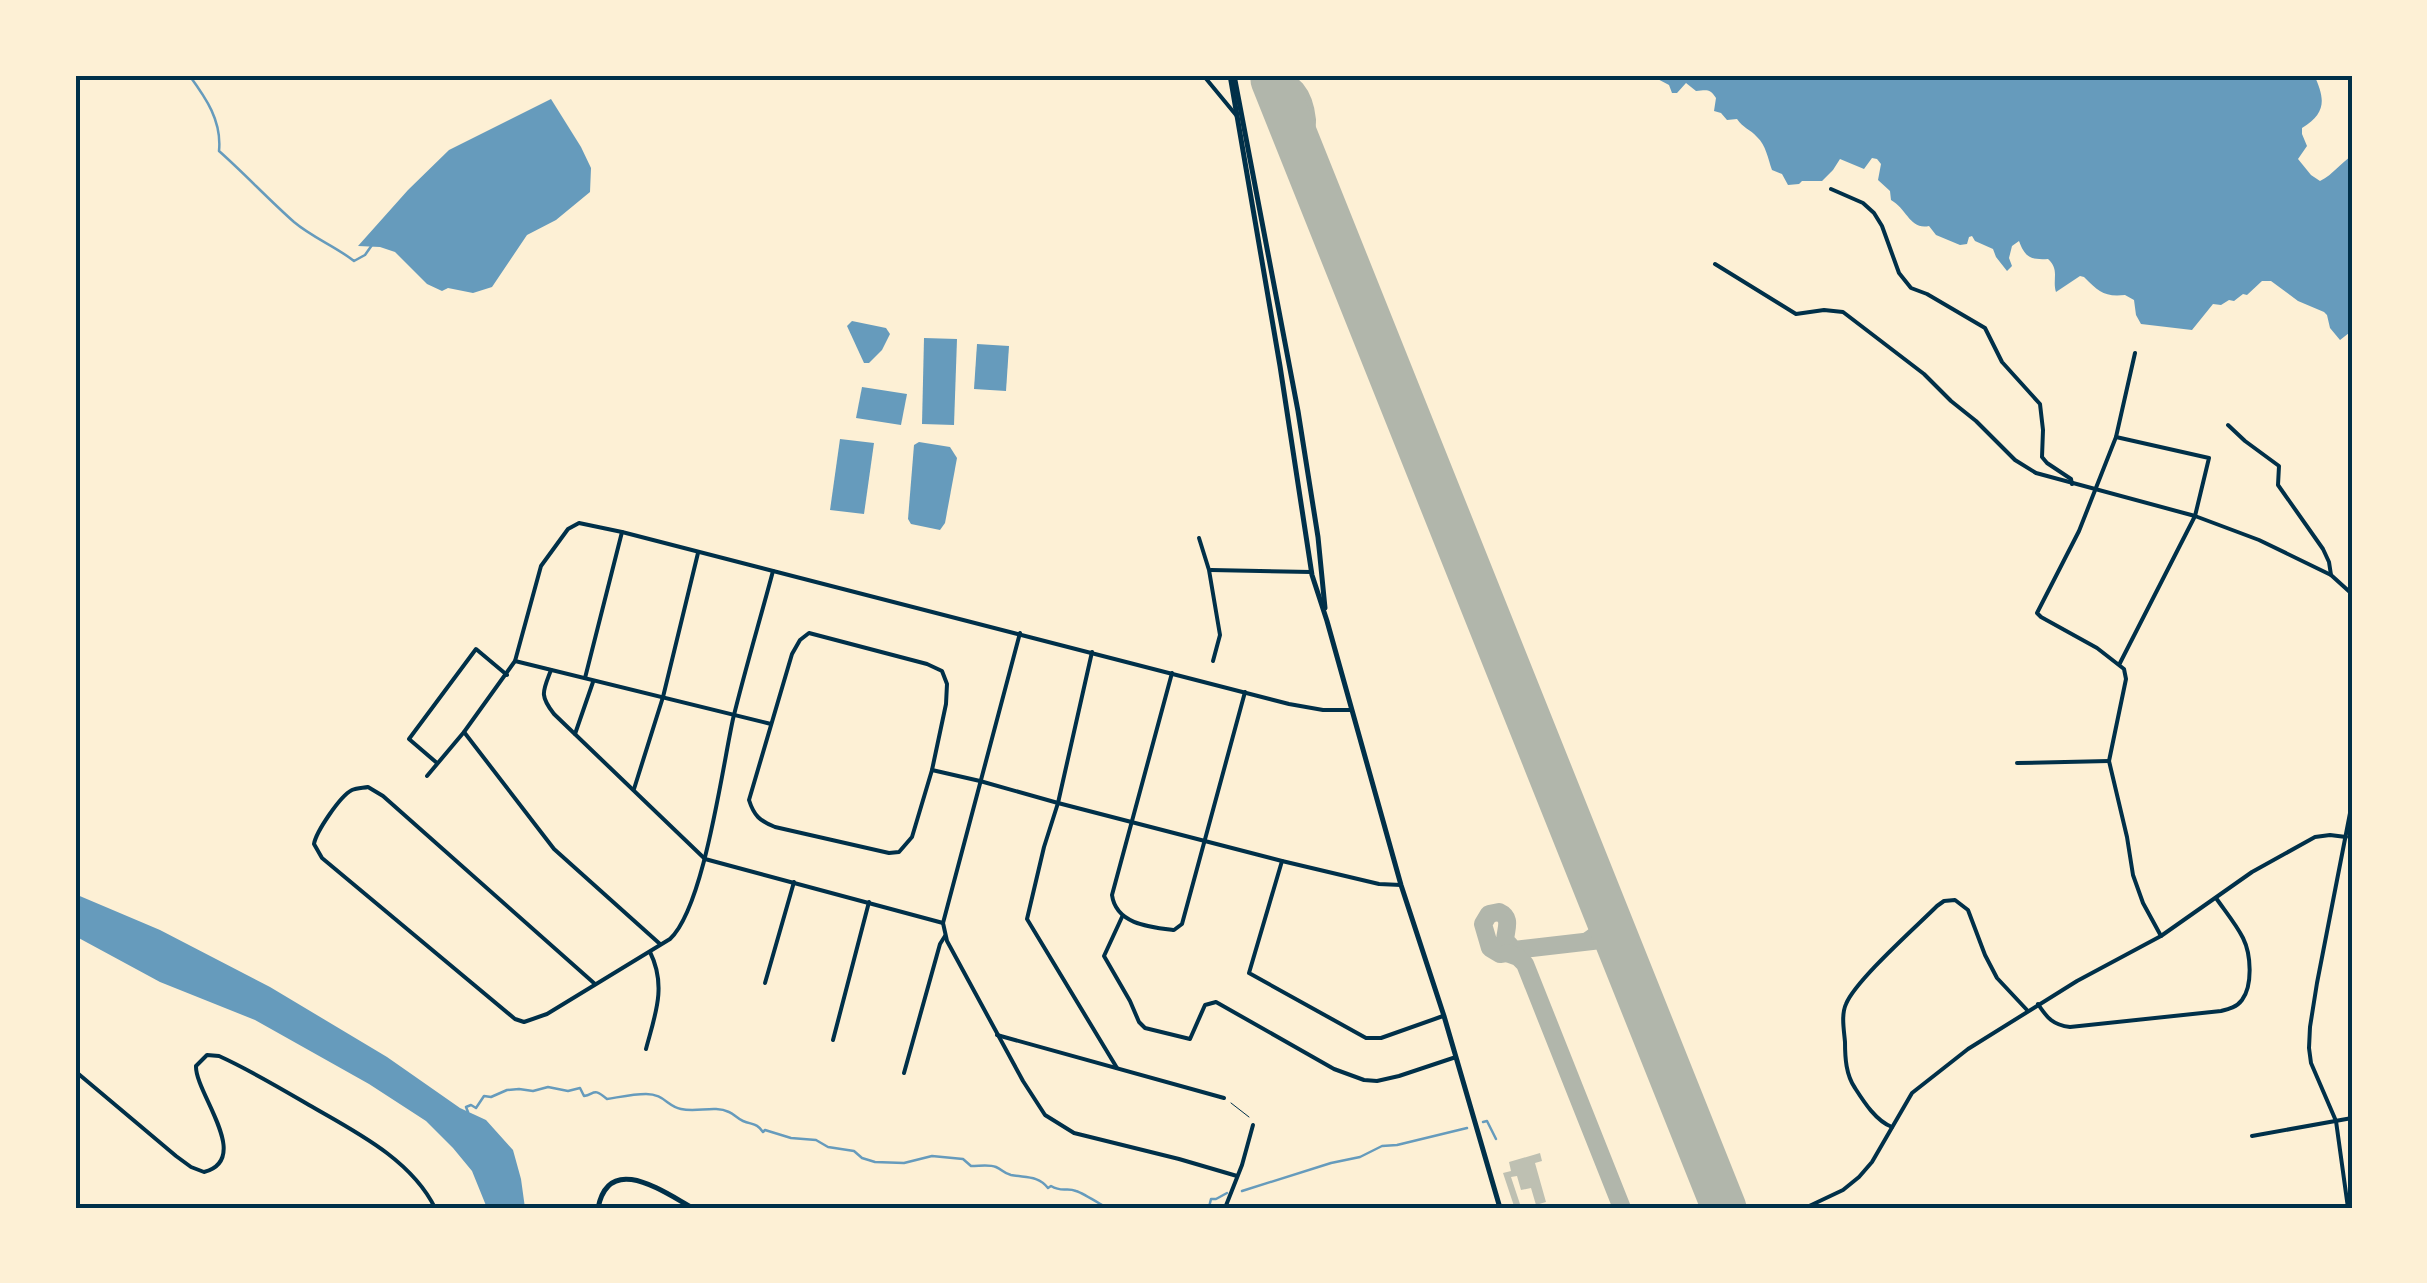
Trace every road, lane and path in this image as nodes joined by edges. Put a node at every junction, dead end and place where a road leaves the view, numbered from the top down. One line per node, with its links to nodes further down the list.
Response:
1 (1202, 75): 3 (street)
2 (1232, 75): 3 (main road); 20 (main road)
3 (1236, 115): 17 (main road)
4 (1831, 188): 9 (street)
5 (1716, 264): 9 (street)
6 (2135, 353): 8 (street)
7 (2228, 425): 18 (street)
8 (2116, 437): 10 (street); 11 (street)
9 (2072, 484): 10 (street)
10 (2095, 490): 11 (street); 25 (street)
11 (2194, 516): 18 (street); 25 (street)
12 (622, 532): 14 (street); 23 (street); 29 (street)
13 (1199, 538): 15 (street)
14 (698, 552): 16 (street); 32 (street)
15 (1209, 570): 17 (street); 24 (street)
16 (773, 571): 21 (street); 34 (street)
17 (1311, 572): 20 (main road)
18 (2331, 575): 19 (street)
19 (2352, 594)
20 (1327, 621): 33 (main road)
21 (1020, 633): 22 (street); 43 (street)
22 (1092, 652): 27 (street); 45 (street)
23 (515, 661): 26 (street); 28 (street)
24 (1213, 661)
25 (2120, 663): 38 (street)
26 (551, 670): 29 (street); 37 (street)
27 (1172, 672): 31 (street); 47 (street)
28 (507, 675): 36 (street); 39 (street)
29 (585, 678): 30 (street)
30 (594, 681): 32 (street); 37 (street)
31 (1245, 692): 33 (street); 49 (street)
32 (663, 697): 34 (street); 44 (street)
33 (1352, 710): 53 (main road)
34 (734, 717): 35 (street); 50 (street)
35 (770, 724): 41 (street); 41 (street)
36 (464, 732): 39 (street); 60 (street)
37 (575, 734): 44 (street)
38 (2109, 762): 40 (street); 59 (street)
39 (437, 763): 42 (street)
40 (2017, 763)
41 (932, 770): 43 (street)
42 (427, 776)
43 (980, 780): 45 (street); 57 (street)
44 (634, 789): 50 (street)
45 (1058, 804): 47 (street); 71 (street)
46 (2352, 804): 48 (street)
47 (1131, 822): 49 (street); 56 (street)
48 (2346, 837): 54 (street); 76 (street)
49 (1206, 841): 51 (street); 56 (street)
50 (705, 859): 52 (street); 60 (street)
51 (1282, 861): 53 (street); 66 (street)
52 (794, 882): 55 (street); 62 (street)
53 (1401, 885): 66 (main road)
54 (2216, 898): 59 (street); 64 (street)
55 (869, 902): 57 (street); 68 (street)
56 (1122, 917): 70 (street)
57 (943, 922): 58 (street)
58 (945, 936): 67 (street); 73 (street)
59 (2161, 936): 64 (street)
60 (661, 944): 61 (street)
61 (650, 952): 63 (street); 69 (street)
62 (765, 983)
63 (595, 984): 63 (street)
64 (2038, 1004): 65 (street)
65 (2028, 1011): 78 (street); 78 (street)
66 (1444, 1016): 70 (main road)
67 (997, 1035): 71 (street); 80 (street)
68 (834, 1040)
69 (646, 1049)
70 (1456, 1057): 85 (main road)
71 (1117, 1068): 74 (street)
72 (75, 1071): 81 (street)
73 (904, 1073)
74 (1224, 1098): 77 (path)
75 (2352, 1118): 76 (street)
76 (2336, 1122): 79 (street); 87 (street)
77 (1253, 1125): 80 (street)
78 (1892, 1127): 86 (street)
79 (2252, 1136)
80 (1238, 1176): 84 (street)
81 (435, 1208)
82 (598, 1208): 83 (main road)
83 (693, 1208)
84 (1225, 1208)
85 (1500, 1208)
86 (1804, 1208)
87 (2348, 1208)

